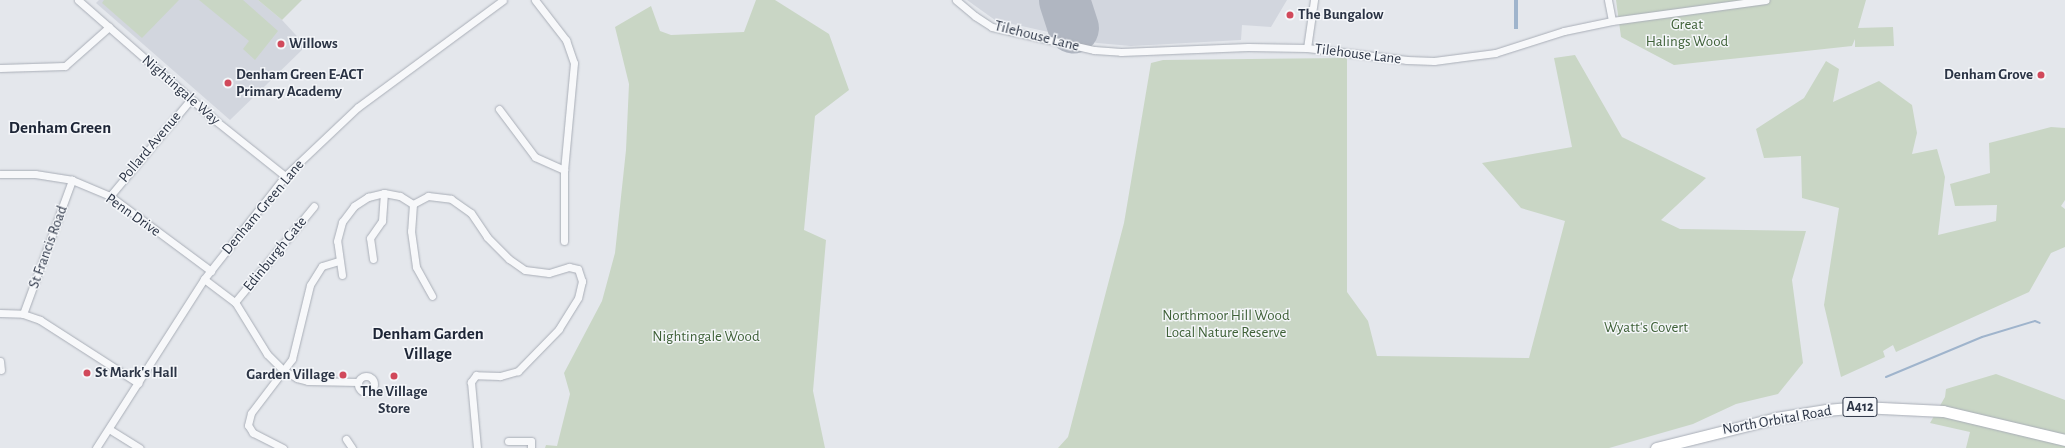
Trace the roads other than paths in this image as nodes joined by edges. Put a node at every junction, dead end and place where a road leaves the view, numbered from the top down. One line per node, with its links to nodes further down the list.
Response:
1 (78, 0): 9 (street, Nightingale Way)
2 (503, 0): 16 (street, Denham Green Lane)
3 (535, 0): 14 (street)
4 (956, 0): 10 (street, Tilehouse Lane)
5 (1314, 0): 10 (street)
6 (1608, 0): 8 (street)
7 (1766, 0): 8 (street, Tilehouse Lane)
8 (1612, 21): 10 (street, Tilehouse Lane)
9 (109, 27): 11 (street); 12 (street, Nightingale Way)
10 (1307, 48)
11 (0, 68)
12 (191, 99): 16 (street, Nightingale Way); 19 (street, Pollard Avenue)
13 (499, 109): 14 (street)
14 (564, 170): 22 (street)
15 (0, 174): 17 (street, Penn Drive)
16 (286, 176): 25 (street, Denham Green Lane)
17 (72, 180): 19 (street, Penn Drive); 31 (street, St Francis Road)
18 (384, 193): 20 (street); 23 (street); 24 (street)
19 (110, 196): 25 (street, Penn Drive)
20 (413, 204): 28 (street); 45 (street)
21 (314, 206): 29 (street, Edinburgh Gate)
22 (564, 241)
23 (373, 259)
24 (338, 261): 26 (street); 34 (street)
25 (211, 271): 27 (street, Denham Green Lane)
26 (342, 275)
27 (204, 279): 29 (street); 36 (street, Denham Green Lane)
28 (432, 296)
29 (235, 302): 34 (street)
30 (0, 313): 31 (street)
31 (23, 314): 36 (street)
32 (0, 361): 33 (street)
33 (1, 370)
34 (283, 370): 35 (street); 43 (street)
35 (358, 382)
36 (138, 383): 37 (street, Denham Green Lane)
37 (109, 429): 41 (street, Denham Green Lane); 42 (street)
38 (346, 439): 44 (street)
39 (2065, 440): 47 (main road, North Orbital Road / A412)
40 (508, 441): 46 (street)
41 (96, 448)
42 (140, 448)
43 (283, 448)
44 (352, 448)
45 (477, 448)
46 (531, 448)
47 (1656, 448)

